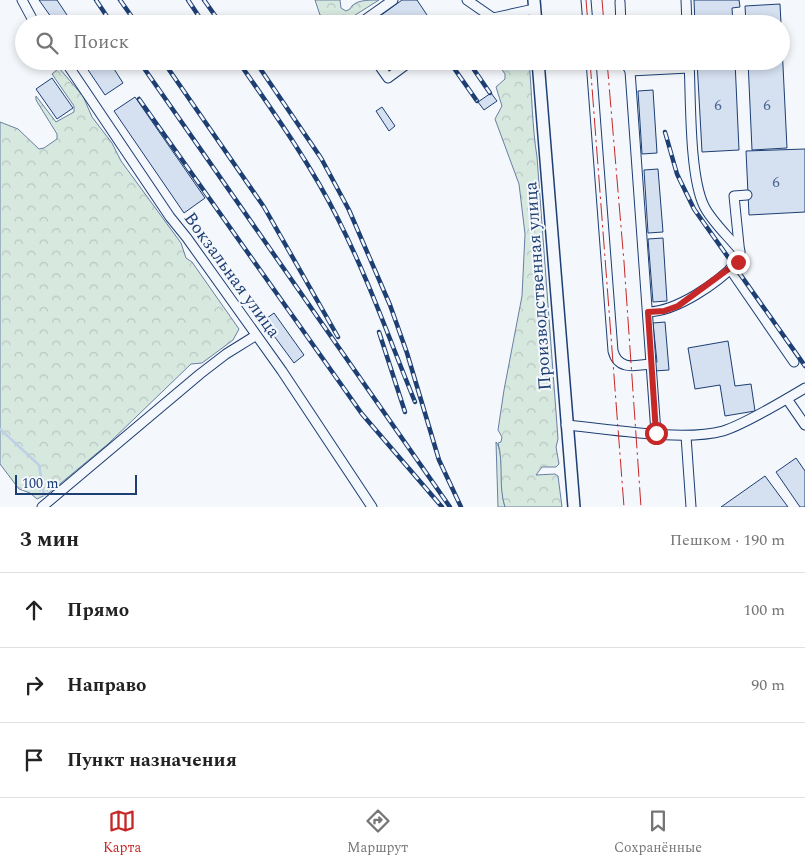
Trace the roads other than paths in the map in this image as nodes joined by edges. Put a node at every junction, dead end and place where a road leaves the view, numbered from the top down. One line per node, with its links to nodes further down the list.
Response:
1 (22, 0): 8 (street)
2 (393, 0): 9 (street)
3 (467, 0): 10 (street)
4 (586, 0): 12 (street)
5 (686, 0): 14 (street)
6 (620, 2): 13 (street)
7 (534, 4): 11 (street)
8 (30, 15)
9 (372, 15)
10 (489, 15)
11 (502, 15)
12 (587, 15)
13 (621, 15)
14 (687, 15)
15 (71, 70): 27 (street, Вокзальная улица)
16 (382, 70): 17 (street)
17 (399, 70)
18 (539, 70): 32 (main road, Производственная улица)
19 (592, 70): 29 (street)
20 (640, 70): 22 (street)
21 (689, 70): 24 (street)
22 (630, 71): 26 (street)
23 (747, 195): 24 (street)
24 (740, 251): 25 (street)
25 (730, 269): 26 (street); 28 (street)
26 (648, 312): 29 (street)
27 (255, 336): 36 (street); 37 (street, Вокзальная улица)
28 (794, 362)
29 (650, 364): 34 (street)
30 (805, 388): 31 (street)
31 (787, 399): 33 (street); 35 (street)
32 (566, 424): 34 (street); 38 (main road, Производственная улица)
33 (805, 425)
34 (656, 433): 35 (street)
35 (686, 436): 39 (street)
36 (42, 507)
37 (372, 507)
38 (574, 507)
39 (690, 507)

